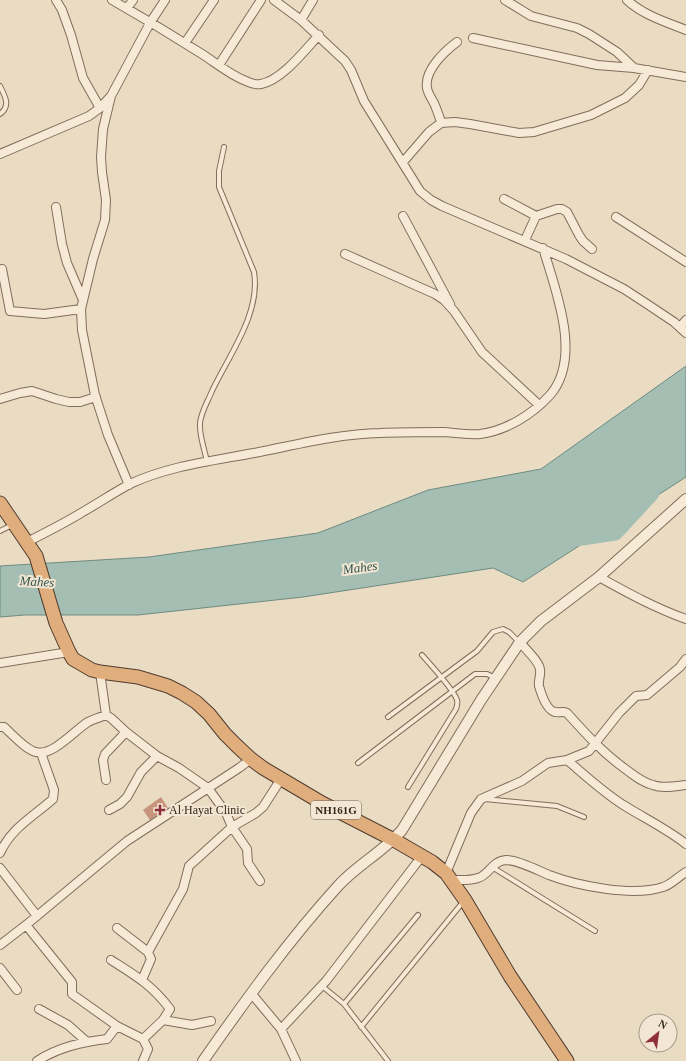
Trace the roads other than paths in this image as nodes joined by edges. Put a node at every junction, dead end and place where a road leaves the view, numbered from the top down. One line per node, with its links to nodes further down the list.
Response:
1 (56, 0): 25 (street)
2 (112, 0): 11 (street)
3 (133, 0): 11 (street)
4 (165, 0): 13 (street)
5 (214, 0): 18 (street)
6 (261, 0): 19 (street)
7 (274, 0): 12 (street)
8 (313, 0): 12 (street)
9 (505, 0): 20 (street)
10 (627, 0): 14 (street)
11 (127, 8): 13 (street)
12 (301, 20): 15 (street)
13 (150, 23): 18 (street); 24 (street)
14 (686, 30)
15 (319, 35): 19 (street); 30 (street)
16 (473, 38): 20 (street)
17 (457, 42): 27 (street)
18 (185, 43): 19 (street)
19 (219, 65)
20 (634, 68): 21 (street)
21 (648, 70): 22 (street); 27 (street)
22 (686, 77)
23 (0, 86): 26 (lane)
24 (111, 96): 25 (street); 42 (street)
25 (100, 108): 29 (street)
26 (0, 114)
27 (441, 123): 30 (street)
28 (224, 147): 49 (lane)
29 (0, 154)
30 (403, 162): 36 (street)
31 (504, 199): 34 (street)
32 (56, 206): 42 (street)
33 (403, 216): 43 (street)
34 (536, 216): 36 (street); 38 (street)
35 (616, 217): 40 (street)
36 (525, 240): 37 (street)
37 (543, 248): 45 (street); 48 (street)
38 (592, 249)
39 (345, 254): 43 (street)
40 (686, 262)
41 (2, 269): 42 (street)
42 (82, 304): 46 (street)
43 (454, 311): 48 (street)
44 (686, 320): 45 (street)
45 (683, 330)
46 (96, 397): 47 (street); 50 (street)
47 (0, 399)
48 (540, 405): 49 (street)
49 (207, 462): 50 (street)
50 (130, 484): 55 (street)
51 (686, 499): 56 (street)
52 (0, 503): 53 (highway, NH161G)
53 (14, 524): 54 (lane); 55 (highway, NH161G)
54 (0, 531)
55 (27, 542): 59 (highway, NH161G)
56 (600, 577): 57 (street); 58 (street)
57 (686, 619)
58 (520, 642): 64 (lane); 65 (street); 71 (street)
59 (69, 652): 62 (street); 63 (highway, NH161G)
60 (422, 655): 64 (lane)
61 (686, 660): 71 (street)
62 (0, 663)
63 (100, 672): 67 (street); 74 (highway, NH161G)
64 (441, 677): 66 (lane); 68 (lane)
65 (495, 678): 66 (lane); 86 (street)
66 (452, 692): 76 (lane); 80 (lane)
67 (106, 715): 70 (street); 72 (street)
68 (388, 717)
69 (0, 727): 72 (street)
70 (126, 732): 73 (street); 78 (street)
71 (594, 744): 75 (street); 79 (street)
72 (41, 753): 88 (street)
73 (157, 756): 81 (street); 83 (street)
74 (251, 759): 77 (highway, NH161G); 81 (street)
75 (567, 760): 82 (street); 87 (street)
76 (358, 763)
77 (281, 779): 85 (street); 86 (highway, NH161G)
78 (106, 780)
79 (686, 785)
80 (408, 787)
81 (208, 788): 85 (street); 97 (street)
82 (481, 799): 84 (lane); 93 (street)
83 (109, 810)
84 (584, 817)
85 (232, 827): 94 (street); 102 (street)
86 (394, 840): 89 (highway, NH161G); 108 (street)
87 (686, 844)
88 (0, 852)
89 (422, 856): 93 (highway, NH161G); 106 (street)
90 (492, 867): 92 (street); 93 (street); 100 (lane)
91 (0, 868): 97 (street)
92 (686, 872)
93 (448, 876): 95 (highway, NH161G)
94 (260, 881)
95 (465, 900): 114 (lane); 118 (highway, NH161G)
96 (418, 915): 109 (lane)
97 (37, 916): 98 (street)
98 (26, 925): 101 (street); 113 (street)
99 (117, 928): 102 (street)
100 (595, 931)
101 (0, 945)
102 (148, 952): 105 (street)
103 (111, 960): 105 (street)
104 (0, 968): 107 (street)
105 (142, 980): 111 (street)
106 (322, 986): 109 (lane); 115 (street)
107 (17, 990)
108 (251, 993): 115 (street); 121 (street)
109 (344, 1004): 114 (lane)
110 (39, 1009): 117 (street)
111 (163, 1020): 112 (street); 116 (street)
112 (211, 1021)
113 (118, 1026): 116 (street); 117 (street)
114 (361, 1027): 123 (lane)
115 (281, 1029): 122 (street)
116 (143, 1039): 120 (street)
117 (86, 1041): 119 (street)
118 (562, 1059)
119 (37, 1061)
120 (143, 1061)
121 (202, 1061)
122 (296, 1061)
123 (388, 1061)

